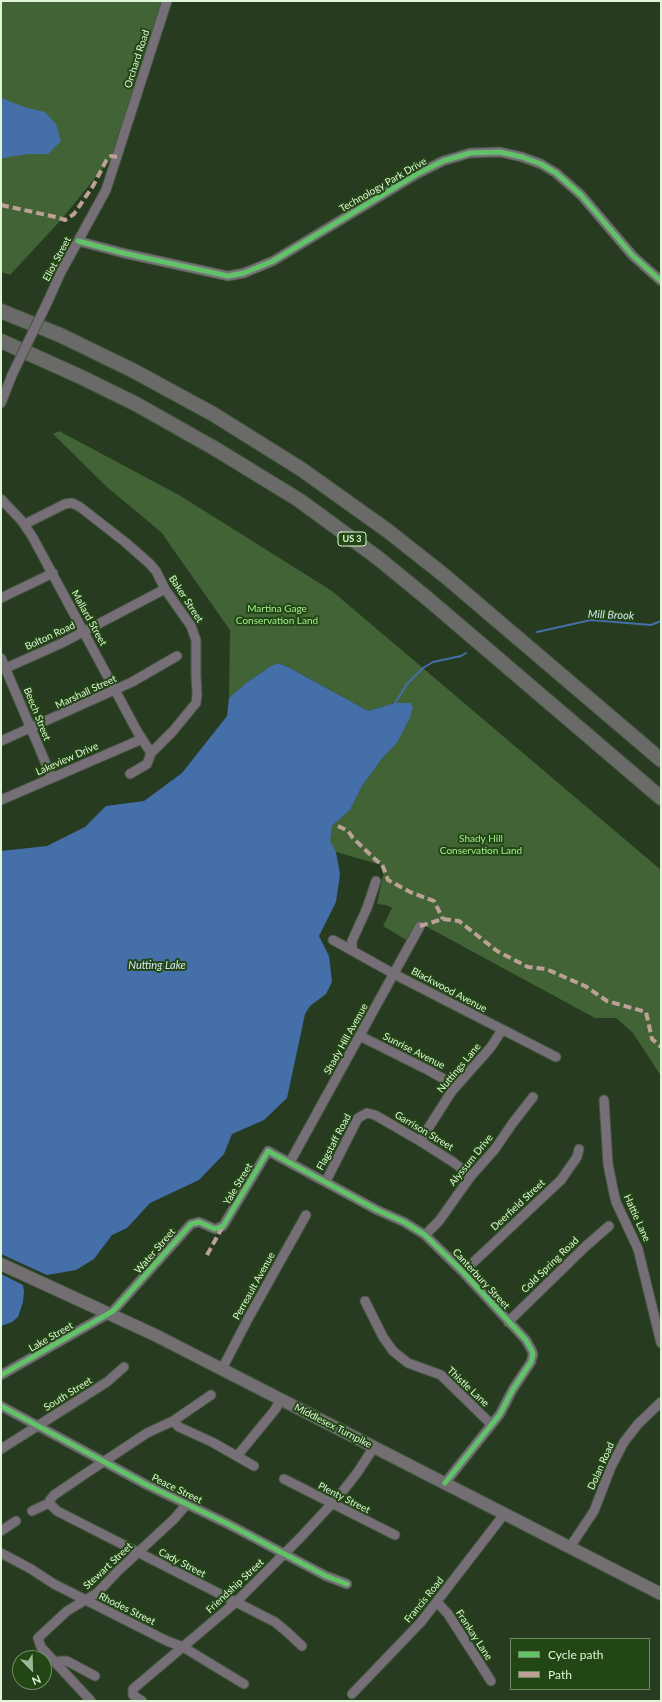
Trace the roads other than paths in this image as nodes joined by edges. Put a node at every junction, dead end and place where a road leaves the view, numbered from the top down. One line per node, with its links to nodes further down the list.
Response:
1 (167, 1): 2 (street, Orchard Road)
2 (127, 123): 3 (street, Eliot Street)
3 (78, 241): 4 (street, Technology Park Drive); 7 (street, Eliot Street, bridge)
4 (661, 281)
5 (1, 311): 22 (highway, US 3)
6 (1, 341): 25 (highway, US 3)
7 (1, 403)
8 (1, 499): 9 (street, Mallard Street)
9 (25, 524): 10 (street, Mallard Street); 11 (street, Baker Street)
10 (52, 573): 12 (street); 13 (street, Mallard Street)
11 (164, 589): 13 (street, Bolton Road); 21 (street, Baker Street)
12 (1, 598)
13 (84, 632): 16 (street, Bolton Road); 17 (street, Mallard Street)
14 (177, 656): 17 (street, Marshall Street)
15 (1, 658): 16 (street, Beech Street)
16 (6, 668): 18 (street, Beech Street)
17 (116, 689): 18 (street, Marshall Street); 19 (street, Mallard Street)
18 (31, 729): 20 (street, Marshall Street); 24 (street, Beech Street)
19 (142, 739): 21 (street, Mallard Street); 24 (street, Lakeview Drive)
20 (1, 741)
21 (151, 753): 23 (street, Baker Street)
22 (661, 760)
23 (130, 774)
24 (52, 778): 26 (street, Lakeview Drive)
25 (661, 798)
26 (1, 800)
27 (376, 880): 30 (street)
28 (420, 926): 31 (street, Shady Hill Avenue)
29 (334, 940): 30 (street, Blackwood Avenue)
30 (352, 950): 31 (street, Blackwood Avenue)
31 (394, 974): 32 (street, Blackwood Avenue); 33 (street, Shady Hill Avenue)
32 (502, 1030): 34 (street, Blackwood Avenue); 35 (street, Nuttings Lane)
33 (360, 1036): 35 (street, Sunrise Avenue); 42 (street, Shady Hill Avenue)
34 (556, 1057)
35 (456, 1086): 39 (street, Nuttings Lane)
36 (533, 1097): 43 (street, Alyssum Drive)
37 (604, 1100): 54 (street, Hattie Lane)
38 (363, 1114): 39 (street, Garrison Street); 44 (street, Flagstaff Road)
39 (420, 1141): 43 (street, Garrison Street)
40 (579, 1149): 50 (street, Deerfield Street)
41 (268, 1151): 42 (street, Canterbury Street); 46 (street, Yale Street)
42 (290, 1162): 44 (street, Canterbury Street)
43 (470, 1176): 48 (street, Alyssum Drive)
44 (326, 1181): 48 (street, Canterbury Street)
45 (306, 1215): 56 (street, Perreault Avenue)
46 (223, 1226): 52 (street, Water Street)
47 (609, 1226): 53 (street, Cold Spring Road)
48 (426, 1235): 50 (street, Canterbury Street)
49 (1, 1264): 52 (main road, Middlesex Turnpike)
50 (463, 1272): 53 (street, Canterbury Street)
51 (365, 1302): 63 (street, Thistle Lane)
52 (109, 1314): 56 (main road, Middlesex Turnpike); 57 (street, Lake Street)
53 (508, 1322): 63 (street, Canterbury Street)
54 (661, 1343)
55 (124, 1367): 64 (street, South Street)
56 (222, 1369): 59 (main road, Middlesex Turnpike)
57 (1, 1375)
58 (211, 1395): 62 (street)
59 (281, 1400): 65 (main road, Middlesex Turnpike); 67 (street)
60 (661, 1402): 80 (street, Dolan Road)
61 (1, 1406): 64 (street, Peace Street)
62 (173, 1421): 67 (street); 68 (street)
63 (491, 1424): 71 (street, Canterbury Street)
64 (38, 1426): 66 (street, South Street); 68 (street, Peace Street)
65 (374, 1447): 71 (main road, Middlesex Turnpike); 74 (street, Friendship Street)
66 (1, 1449)
67 (237, 1456): 69 (street)
68 (104, 1461): 72 (street); 73 (street, Peace Street)
69 (254, 1466)
70 (284, 1479): 74 (street, Plenty Street)
71 (445, 1483): 76 (main road, Middlesex Turnpike)
72 (49, 1503): 75 (street); 82 (street, Cady Street)
73 (187, 1504): 82 (street, Stewart Street); 83 (street, Peace Street)
74 (332, 1504): 79 (street, Plenty Street); 83 (street, Friendship Street)
75 (32, 1511)
76 (505, 1513): 80 (main road, Middlesex Turnpike); 88 (street, Francis Road)
77 (16, 1521): 78 (street)
78 (1, 1531)
79 (395, 1535)
80 (570, 1547): 85 (main road, Middlesex Turnpike)
81 (1, 1553): 86 (street, Rhodes Street)
82 (138, 1553): 86 (street, Stewart Street); 87 (street, Cady Street)
83 (284, 1554): 84 (street, Peace Street); 87 (street, Friendship Street)
84 (347, 1584)
85 (661, 1594)
86 (86, 1601): 90 (street, Rhodes Street); 91 (street, Stewart Street)
87 (236, 1602): 89 (street, Cady Street); 90 (street, Friendship Street)
88 (437, 1602): 93 (street, Frankay Lane); 95 (street, Francis Road)
89 (302, 1646)
90 (183, 1647): 94 (street, Rhodes Street); 97 (street, Friendship Street)
91 (56, 1662): 92 (street); 96 (street)
92 (94, 1676)
93 (491, 1681)
94 (244, 1684)
95 (352, 1694)
96 (91, 1701)
97 (142, 1701)

